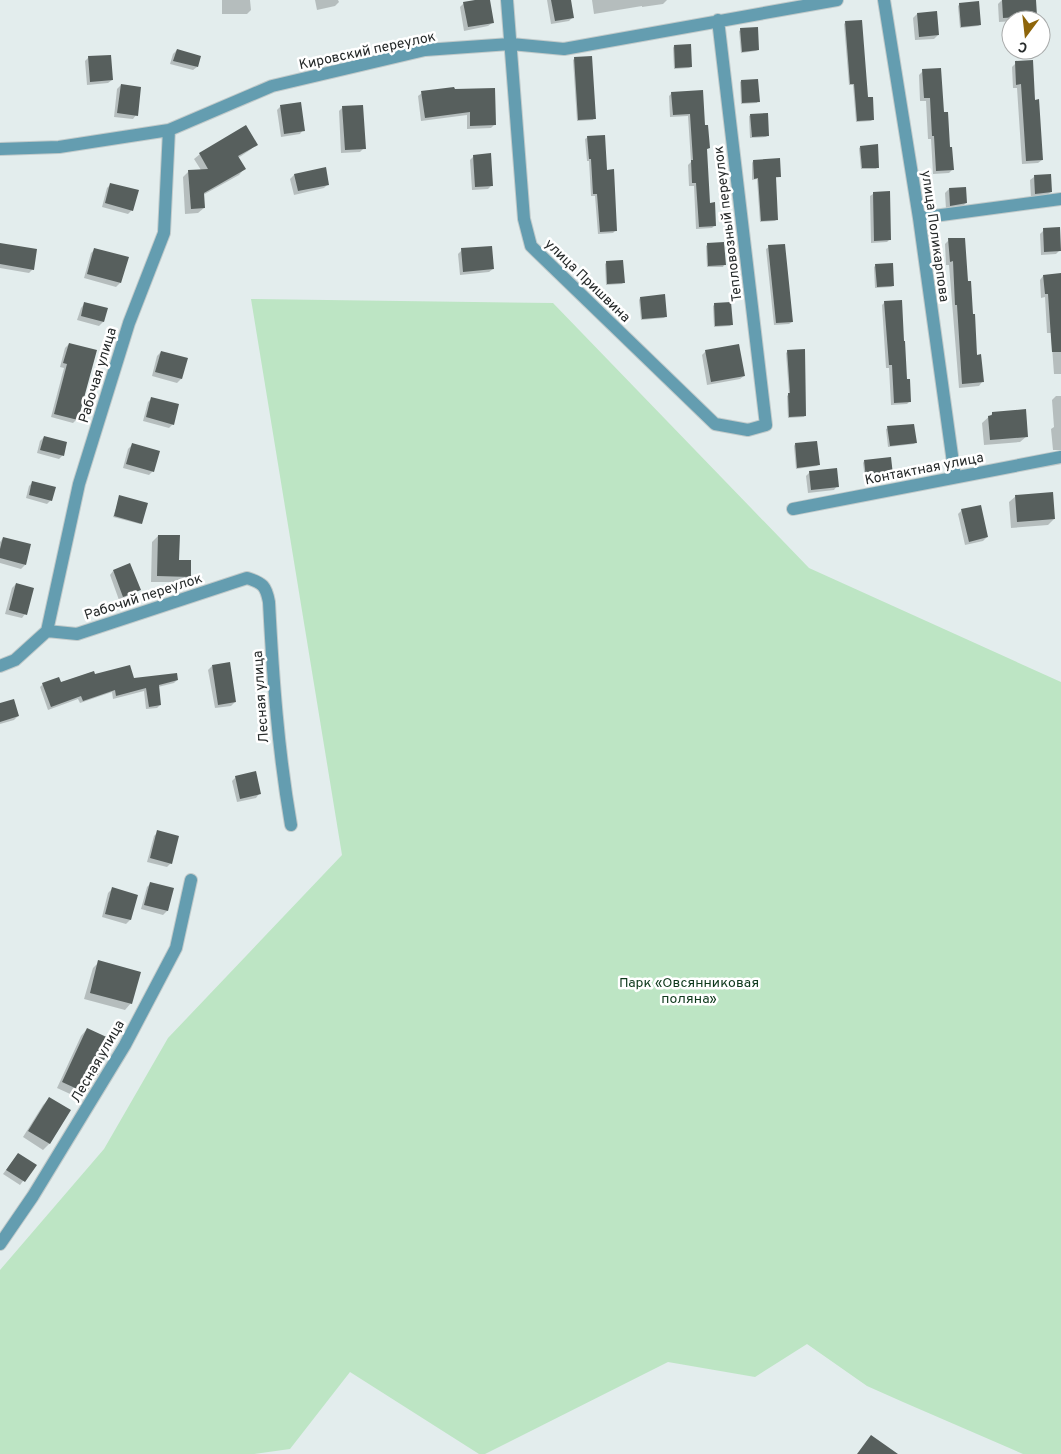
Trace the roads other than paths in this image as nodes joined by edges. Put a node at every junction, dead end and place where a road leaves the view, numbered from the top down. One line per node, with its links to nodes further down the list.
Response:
1 (507, 0): 5 (street, улица Пришвина)
2 (837, 0): 4 (street, Кировский переулок)
3 (884, 0): 9 (street, улица Поликарпова)
4 (718, 20): 5 (street, Кировский переулок); 10 (street, Тепловозный переулок)
5 (511, 44): 6 (street, Кировский переулок); 10 (street, улица Пришвина)
6 (169, 130): 7 (street, Кировский переулок); 15 (street, Рабочая улица)
7 (0, 149)
8 (1061, 199): 9 (street)
9 (919, 218): 12 (street, улица Поликарпова)
10 (716, 424)
11 (1061, 457): 12 (street, Контактная улица)
12 (955, 477): 13 (street, Контактная улица)
13 (793, 508)
14 (247, 578): 15 (street, Рабочий переулок); 17 (street, Лесная улица)
15 (47, 631): 16 (street)
16 (0, 666)
17 (291, 825)
18 (191, 880): 19 (street, Лесная улица)
19 (0, 1244)

